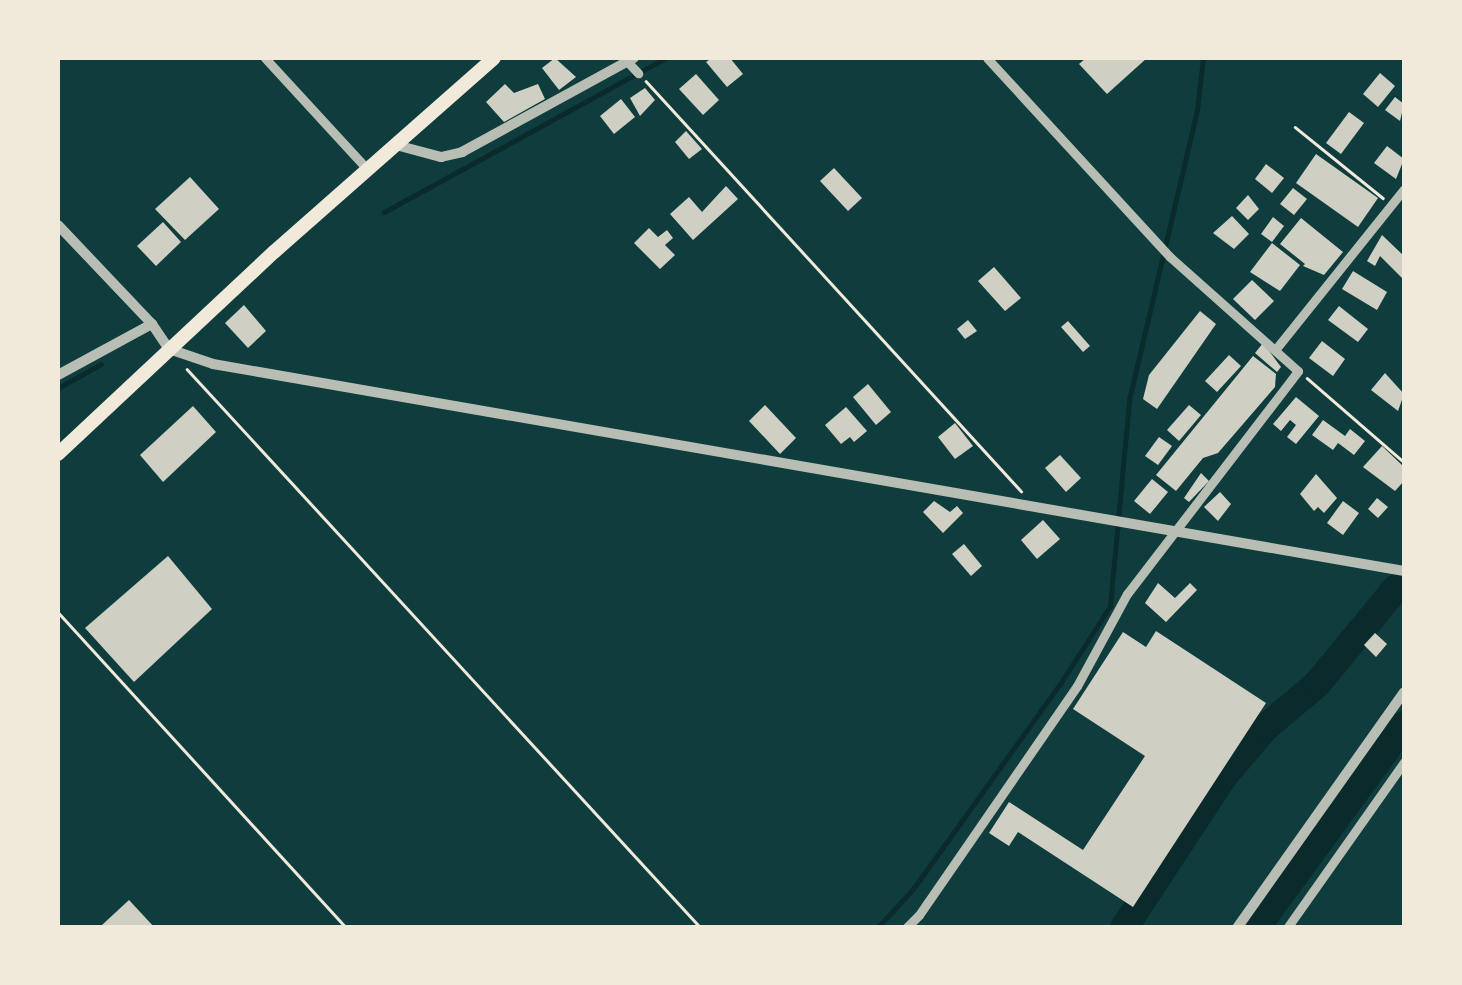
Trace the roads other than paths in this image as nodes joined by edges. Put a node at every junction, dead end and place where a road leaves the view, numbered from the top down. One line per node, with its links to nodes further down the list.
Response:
1 (265, 58): 7 (street)
2 (494, 58): 6 (highway)
3 (987, 58): 12 (street)
4 (629, 60): 5 (street); 6 (street)
5 (638, 72)
6 (396, 145): 7 (highway)
7 (368, 170): 11 (highway)
8 (1404, 189): 12 (street)
9 (58, 225): 10 (street)
10 (152, 324): 11 (street); 13 (street)
11 (170, 349): 14 (highway); 15 (street)
12 (1274, 350): 15 (street)
13 (58, 375)
14 (58, 454)
15 (1174, 531): 16 (street); 19 (street)
16 (1404, 571)
17 (1404, 692): 20 (street)
18 (1404, 762): 21 (street)
19 (906, 928)
20 (1237, 928)
21 (1287, 928)

